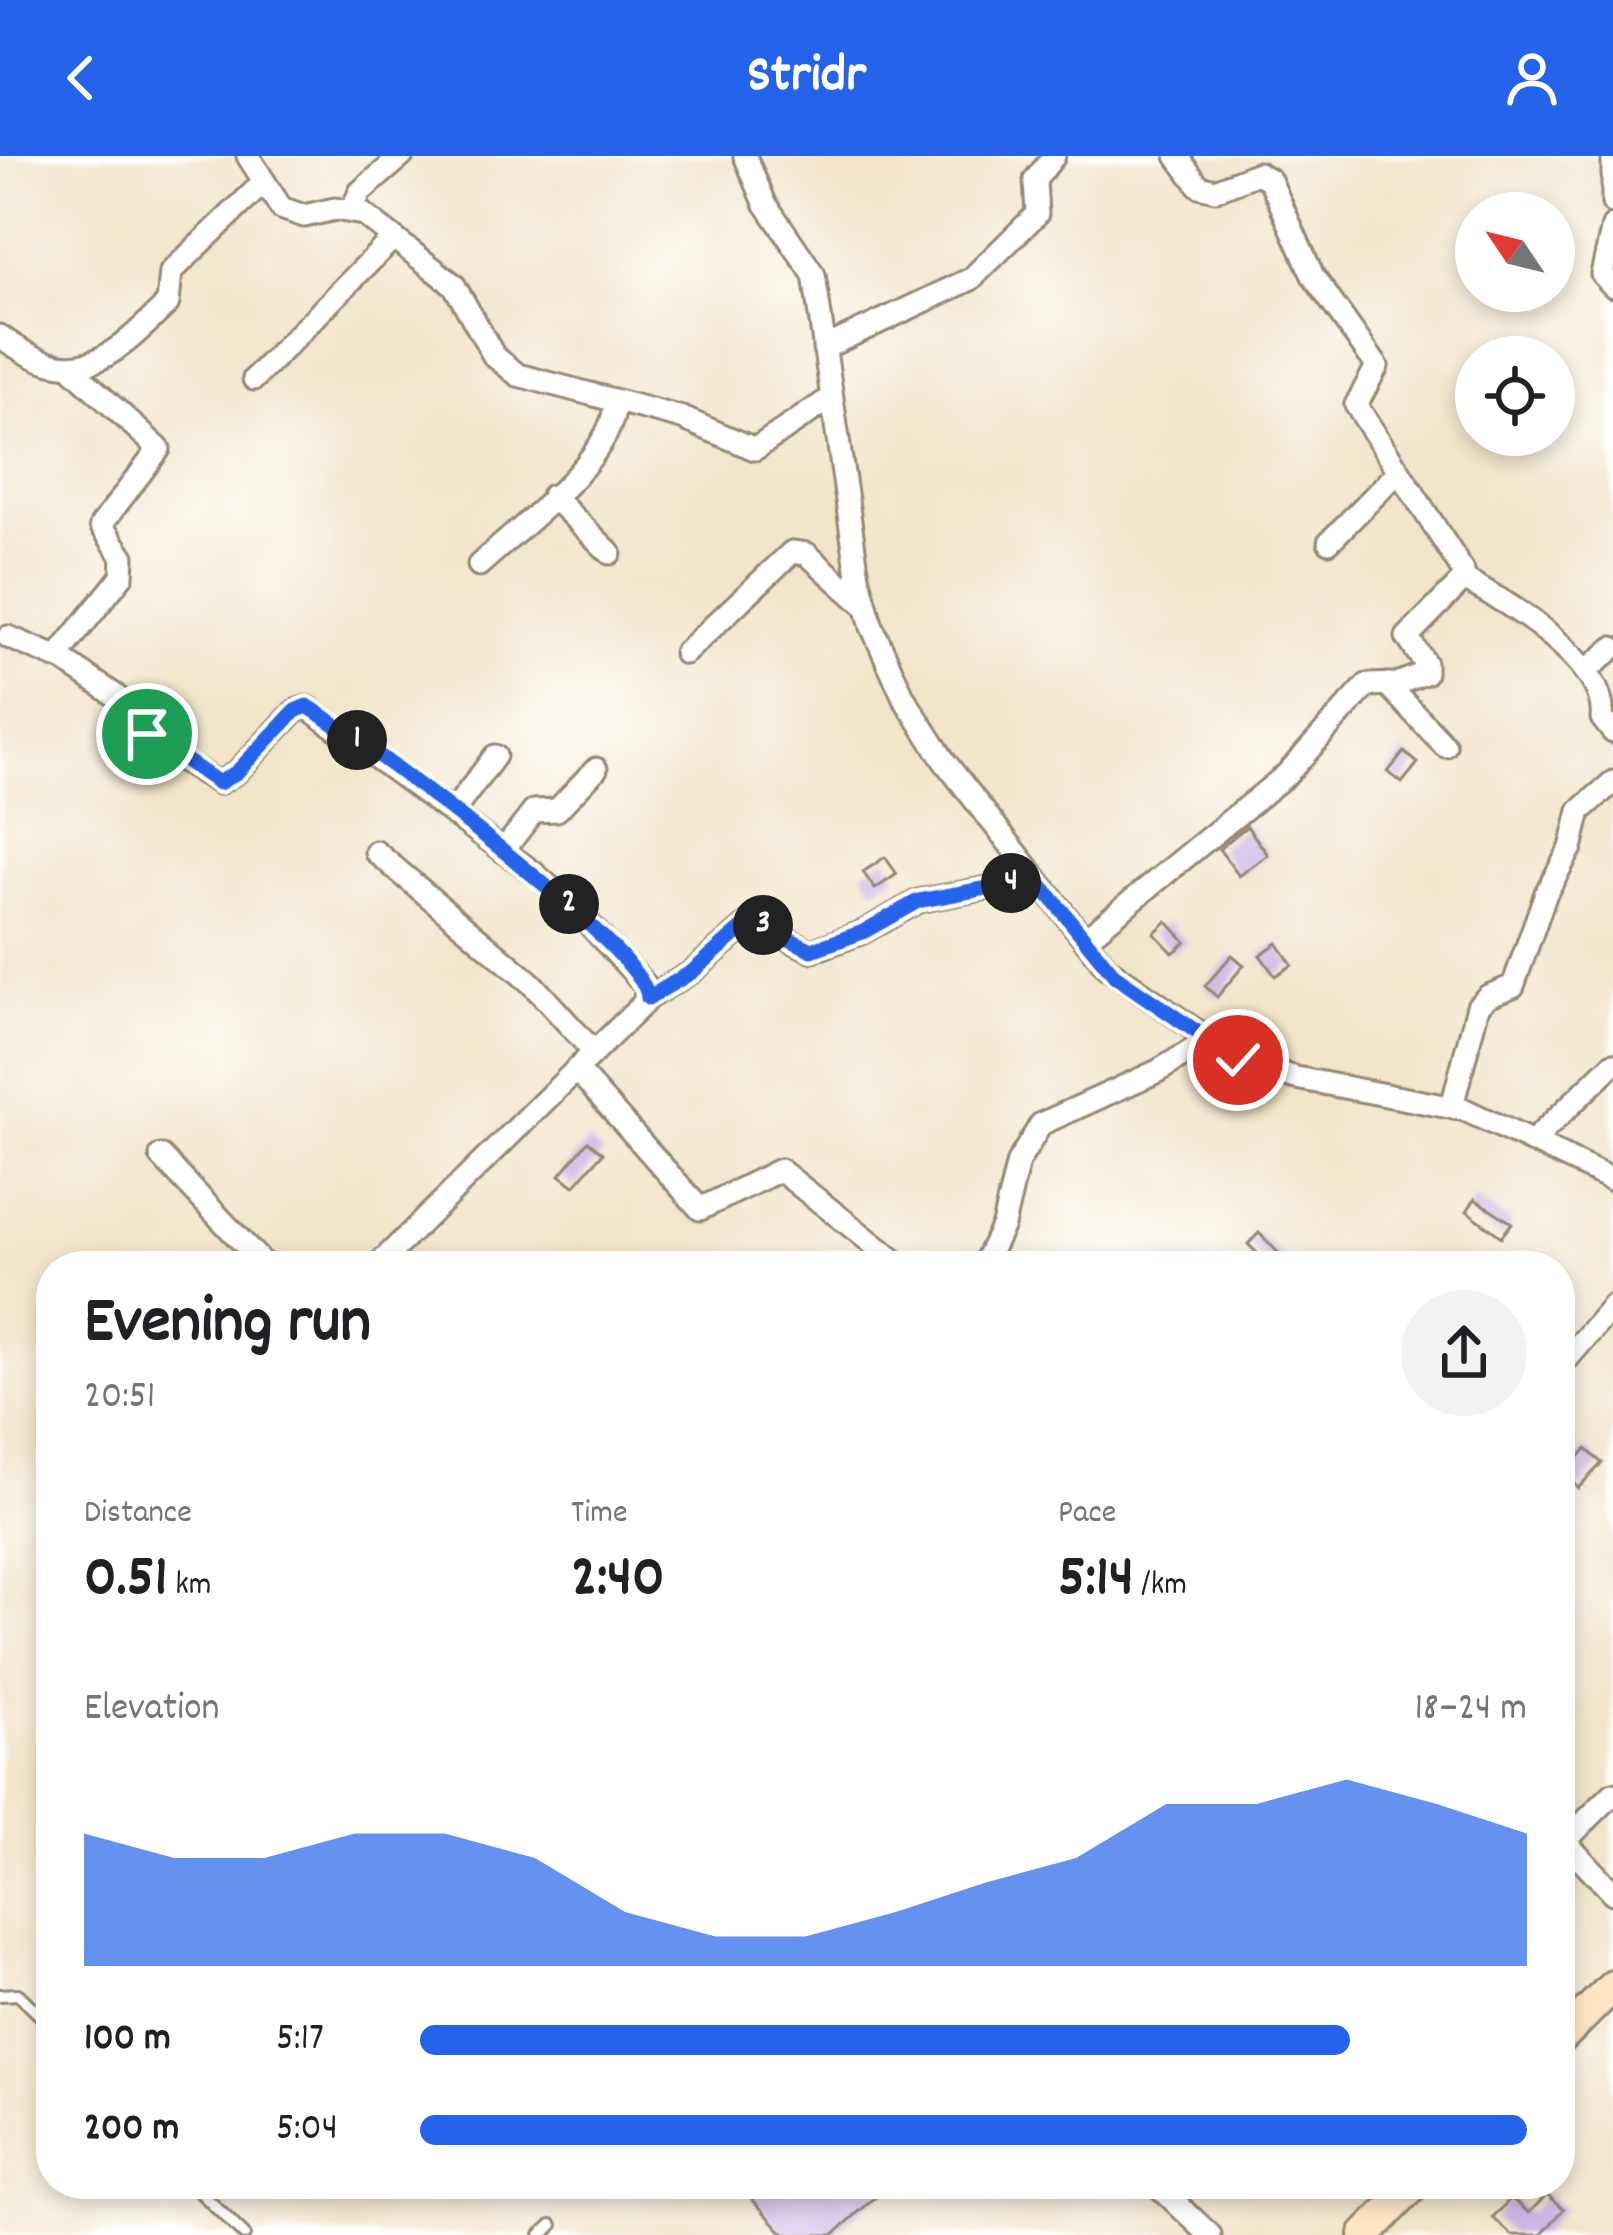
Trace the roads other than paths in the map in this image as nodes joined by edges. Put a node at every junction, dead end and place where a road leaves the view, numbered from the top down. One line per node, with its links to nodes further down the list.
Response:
1 (248, 156): 7 (street)
2 (402, 156): 9 (street)
3 (746, 156): 14 (street)
4 (1054, 156): 14 (street)
5 (1178, 156): 19 (street)
6 (1613, 159): 8 (street)
7 (262, 184): 9 (street); 15 (street)
8 (1613, 203)
9 (352, 209): 11 (street)
10 (1613, 226): 12 (street)
11 (394, 238): 16 (street); 18 (street)
12 (1613, 286)
13 (0, 336): 15 (street)
14 (824, 348): 17 (street)
15 (73, 370): 29 (street)
16 (254, 379)
17 (831, 398): 18 (street); 25 (street)
18 (613, 413): 20 (street)
19 (1400, 472): 21 (street); 24 (street)
20 (553, 496): 22 (street); 23 (street)
21 (1329, 542)
22 (610, 553)
23 (479, 565)
24 (1464, 579): 30 (street); 31 (street)
25 (866, 607): 28 (street); 40 (street)
26 (8, 637): 29 (street)
27 (1613, 648): 30 (street)
28 (686, 653)
29 (57, 657): 37 (street)
30 (1585, 671): 32 (street)
31 (1387, 684): 33 (street); 41 (street)
32 (1613, 732)
33 (1445, 746)
34 (495, 756): 37 (street)
35 (596, 769): 38 (street)
36 (1613, 782): 47 (street)
37 (452, 813): 38 (street)
38 (503, 851): 42 (street)
39 (376, 852): 44 (street)
40 (1036, 879): 41 (street); 42 (street)
41 (1085, 939): 43 (street)
42 (648, 998): 44 (street)
43 (1209, 1040): 47 (street); 54 (street)
44 (593, 1051): 45 (street)
45 (576, 1069): 52 (street); 53 (street)
46 (1604, 1072): 48 (street)
47 (1452, 1106): 48 (street)
48 (1532, 1142): 50 (street)
49 (161, 1156): 51 (street)
50 (1613, 1180)
51 (251, 1251)
52 (391, 1251)
53 (882, 1251)
54 (990, 1251)
55 (1613, 1306): 56 (street)
56 (1575, 1350)
57 (1613, 1794): 58 (street)
58 (1575, 1829)
59 (1575, 1854): 60 (street)
60 (1613, 1892)
61 (1613, 1986): 64 (main road)
62 (0, 1995): 63 (lane)
63 (36, 2011)
64 (1575, 2024)
65 (207, 2199): 69 (lane)
66 (1172, 2199): 71 (street)
67 (1400, 2199): 72 (main road)
68 (552, 2225): 70 (lane)
69 (244, 2235)
70 (541, 2235)
71 (1210, 2235)
72 (1365, 2235)

